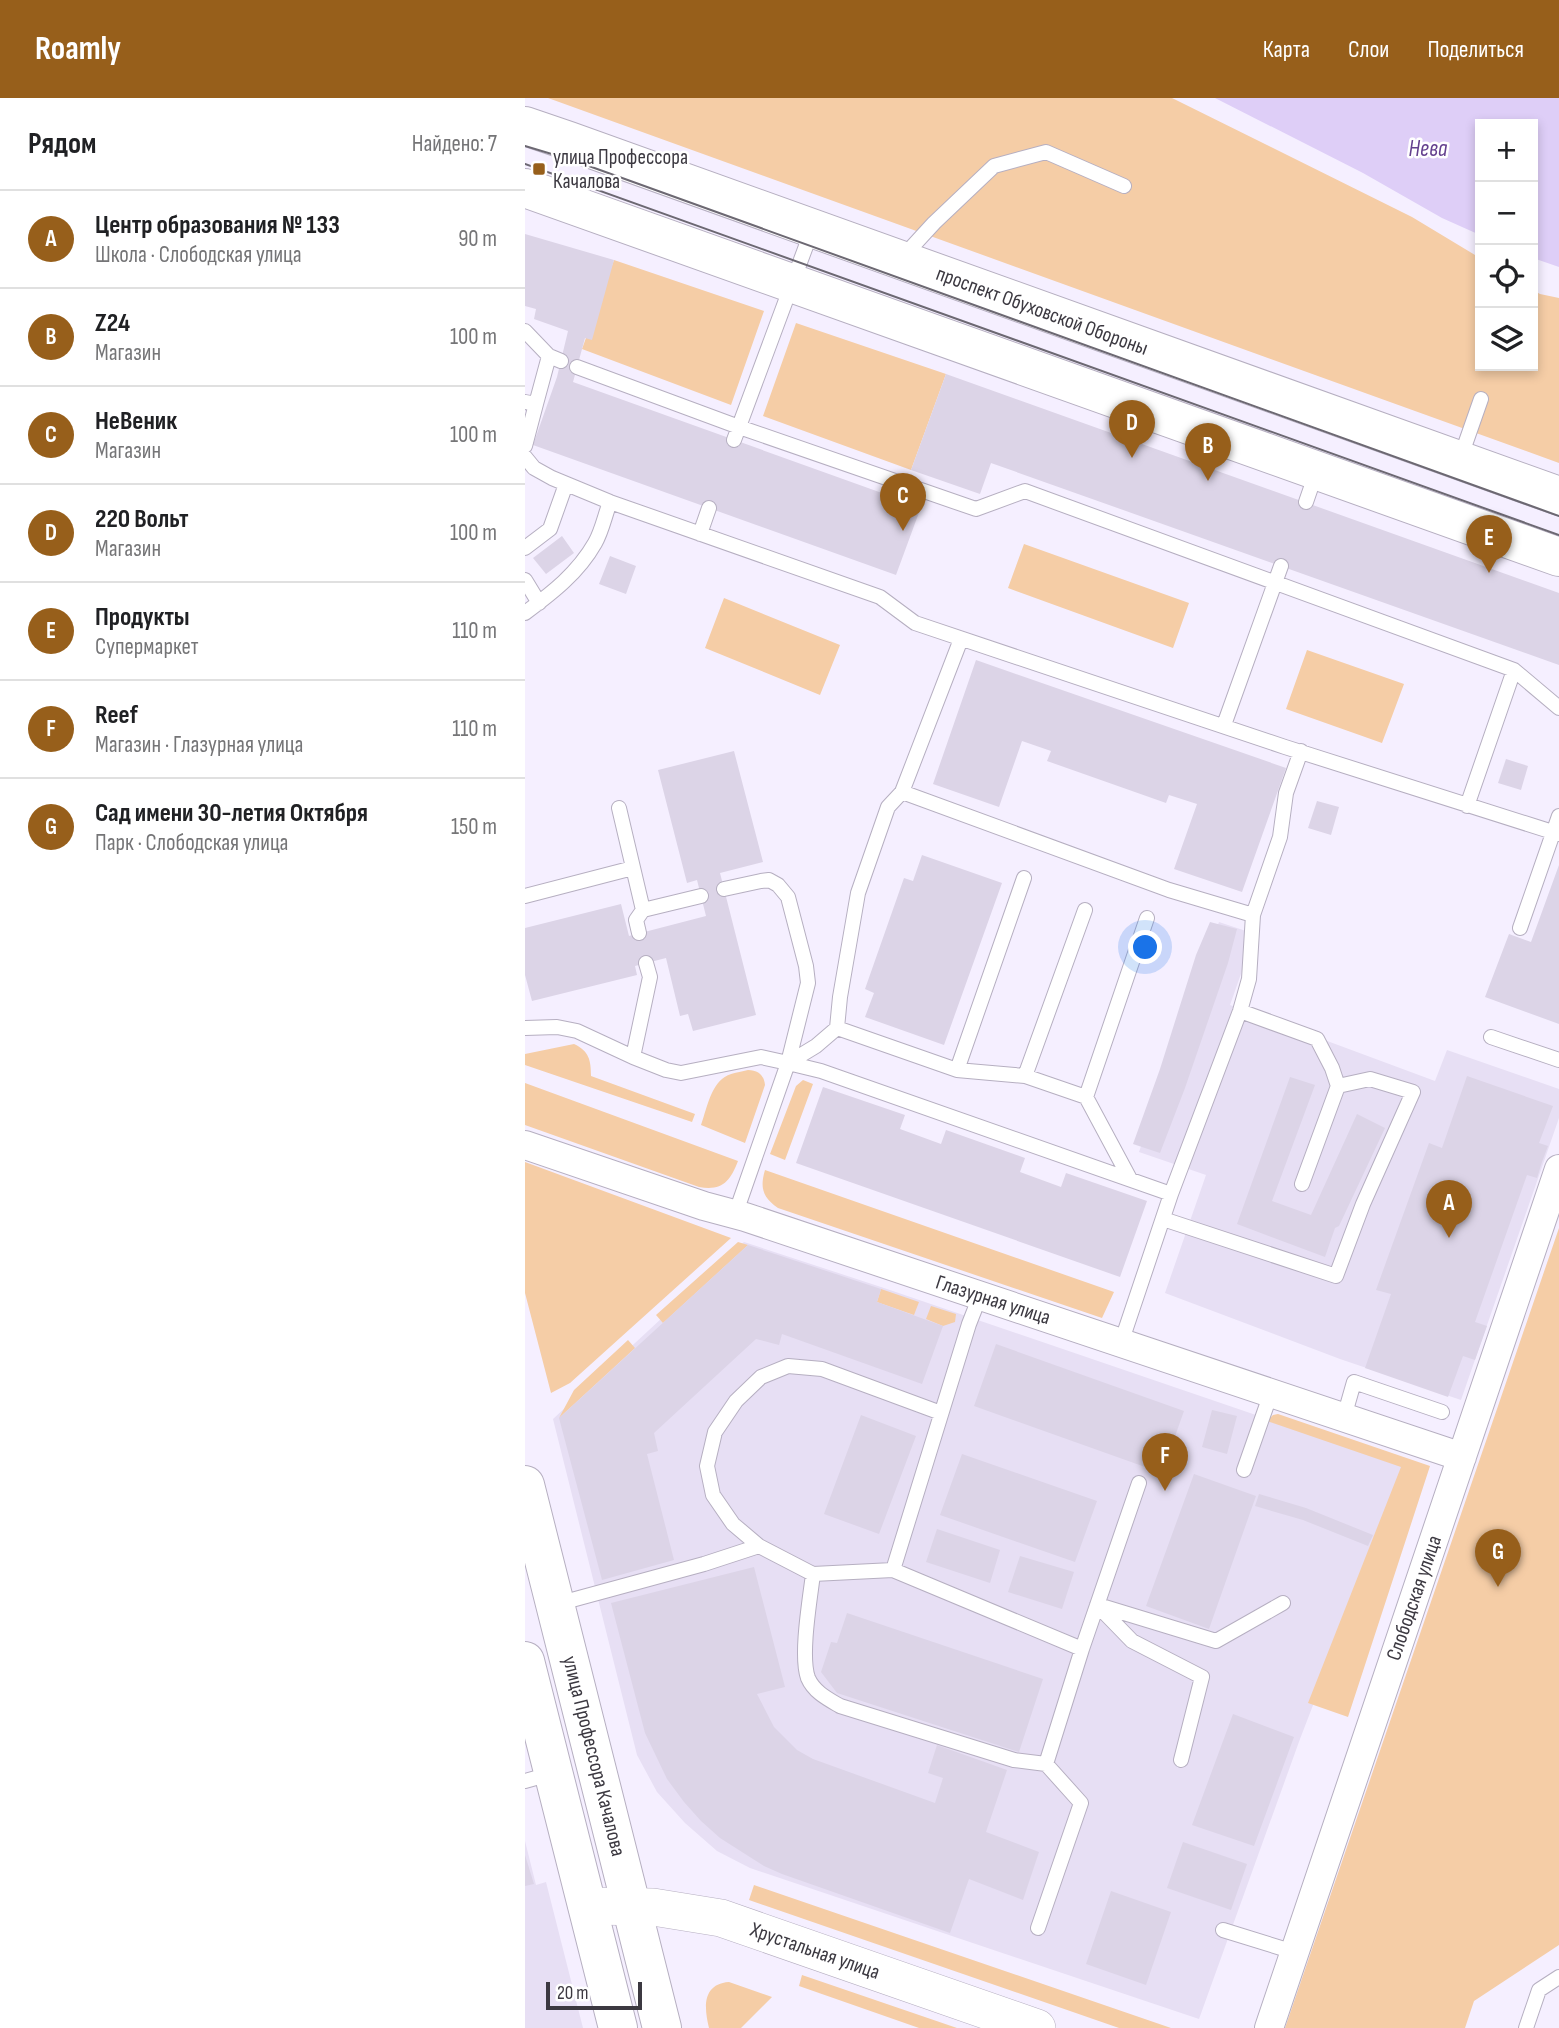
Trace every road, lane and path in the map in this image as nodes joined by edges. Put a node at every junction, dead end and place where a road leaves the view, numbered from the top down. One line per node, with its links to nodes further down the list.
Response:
1 (525, 126): 4 (main road, проспект Обуховской Обороны)
2 (1124, 186): 5 (lane)
3 (525, 188): 6 (main road)
4 (812, 228): 5 (main road, проспект Обуховской Обороны); 6 (lane)
5 (900, 260): 14 (main road, проспект Обуховской Обороны)
6 (792, 284): 11 (lane); 21 (main road)
7 (525, 331): 10 (lane)
8 (577, 367): 11 (lane)
9 (1481, 399): 14 (lane)
10 (530, 403): 12 (lane)
11 (736, 433): 24 (lane)
12 (525, 446)
13 (525, 457): 15 (lane)
14 (1460, 460): 16 (main road, проспект Обуховской Обороны)
15 (566, 484): 17 (lane); 20 (lane)
16 (1559, 496)
17 (610, 502): 19 (lane); 25 (lane)
18 (709, 508): 19 (lane)
19 (700, 534): 27 (lane)
20 (525, 548)
21 (1559, 557)
22 (1281, 566): 24 (lane)
23 (525, 580): 25 (lane)
24 (1275, 584): 28 (lane); 30 (lane)
25 (539, 603): 26 (lane)
26 (525, 613)
27 (961, 639): 30 (lane); 32 (lane)
28 (1514, 670): 29 (lane); 33 (lane)
29 (1559, 709)
30 (1224, 725): 31 (lane)
31 (1301, 751): 33 (lane); 44 (lane)
32 (902, 792): 44 (lane); 51 (lane)
33 (1467, 806): 36 (lane)
34 (619, 808): 37 (lane)
35 (1559, 816): 36 (lane)
36 (1556, 833): 46 (lane)
37 (633, 868): 40 (lane); 42 (lane)
38 (1024, 878): 56 (lane)
39 (724, 889): 55 (lane)
40 (526, 892)
41 (701, 896): 42 (lane)
42 (643, 910): 47 (lane)
43 (1085, 911): 57 (lane)
44 (1252, 915): 49 (lane)
45 (1147, 918): 59 (lane)
46 (1520, 928)
47 (639, 933)
48 (646, 963): 53 (lane)
49 (1240, 1011): 58 (lane); 64 (lane)
50 (525, 1028): 53 (lane)
51 (837, 1028): 55 (lane); 56 (lane)
52 (1491, 1037): 54 (lane)
53 (632, 1057): 55 (lane)
54 (1559, 1060)
55 (788, 1063): 62 (lane); 65 (lane)
56 (957, 1070): 57 (lane)
57 (1025, 1076): 59 (lane)
58 (1338, 1086): 63 (lane); 66 (lane)
59 (1086, 1097): 62 (lane)
60 (525, 1144): 65 (street, Глазурная улица)
61 (1559, 1169): 73 (street, Слободская улица)
62 (1131, 1179): 64 (lane)
63 (1302, 1184)
64 (1171, 1194): 66 (lane)
65 (735, 1215): 67 (street, Глазурная улица)
66 (1163, 1219): 68 (lane)
67 (980, 1296): 68 (street, Глазурная улица); 71 (lane)
68 (1121, 1343): 69 (street, Глазурная улица)
69 (1271, 1393): 72 (street, Глазурная улица); 74 (lane)
70 (1442, 1412): 72 (lane)
71 (941, 1413): 77 (lane); 78 (lane)
72 (1344, 1417): 73 (street, Глазурная улица)
73 (1462, 1457): 92 (street, Слободская улица)
74 (1244, 1469)
75 (1139, 1483): 82 (lane)
76 (525, 1485): 80 (main road, улица Профессора Качалова)
77 (759, 1546): 79 (lane); 80 (lane)
78 (893, 1570): 79 (lane); 83 (lane)
79 (813, 1574): 86 (lane)
80 (543, 1591): 89 (main road, улица Профессора Качалова)
81 (1283, 1603): 82 (lane)
82 (1097, 1605): 83 (lane); 85 (lane)
83 (1082, 1649): 86 (lane)
84 (525, 1661): 87 (main road, улица Профессора Качалова)
85 (1181, 1760)
86 (1046, 1764): 90 (lane)
87 (539, 1777): 88 (main road, улица Профессора Качалова)
88 (587, 1906): 89 (street, Хрустальная улица); 94 (main road, улица Профессора Качалова)
89 (632, 1906): 95 (main road, улица Профессора Качалова); 96 (street, Хрустальная улица)
90 (1038, 1928)
91 (1223, 1930): 92 (lane)
92 (1294, 1952): 97 (street, Слободская улица)
93 (1559, 1977): 98 (lane)
94 (618, 2028)
95 (662, 2028)
96 (1037, 2028)
97 (1269, 2028)
98 (1526, 2028)

